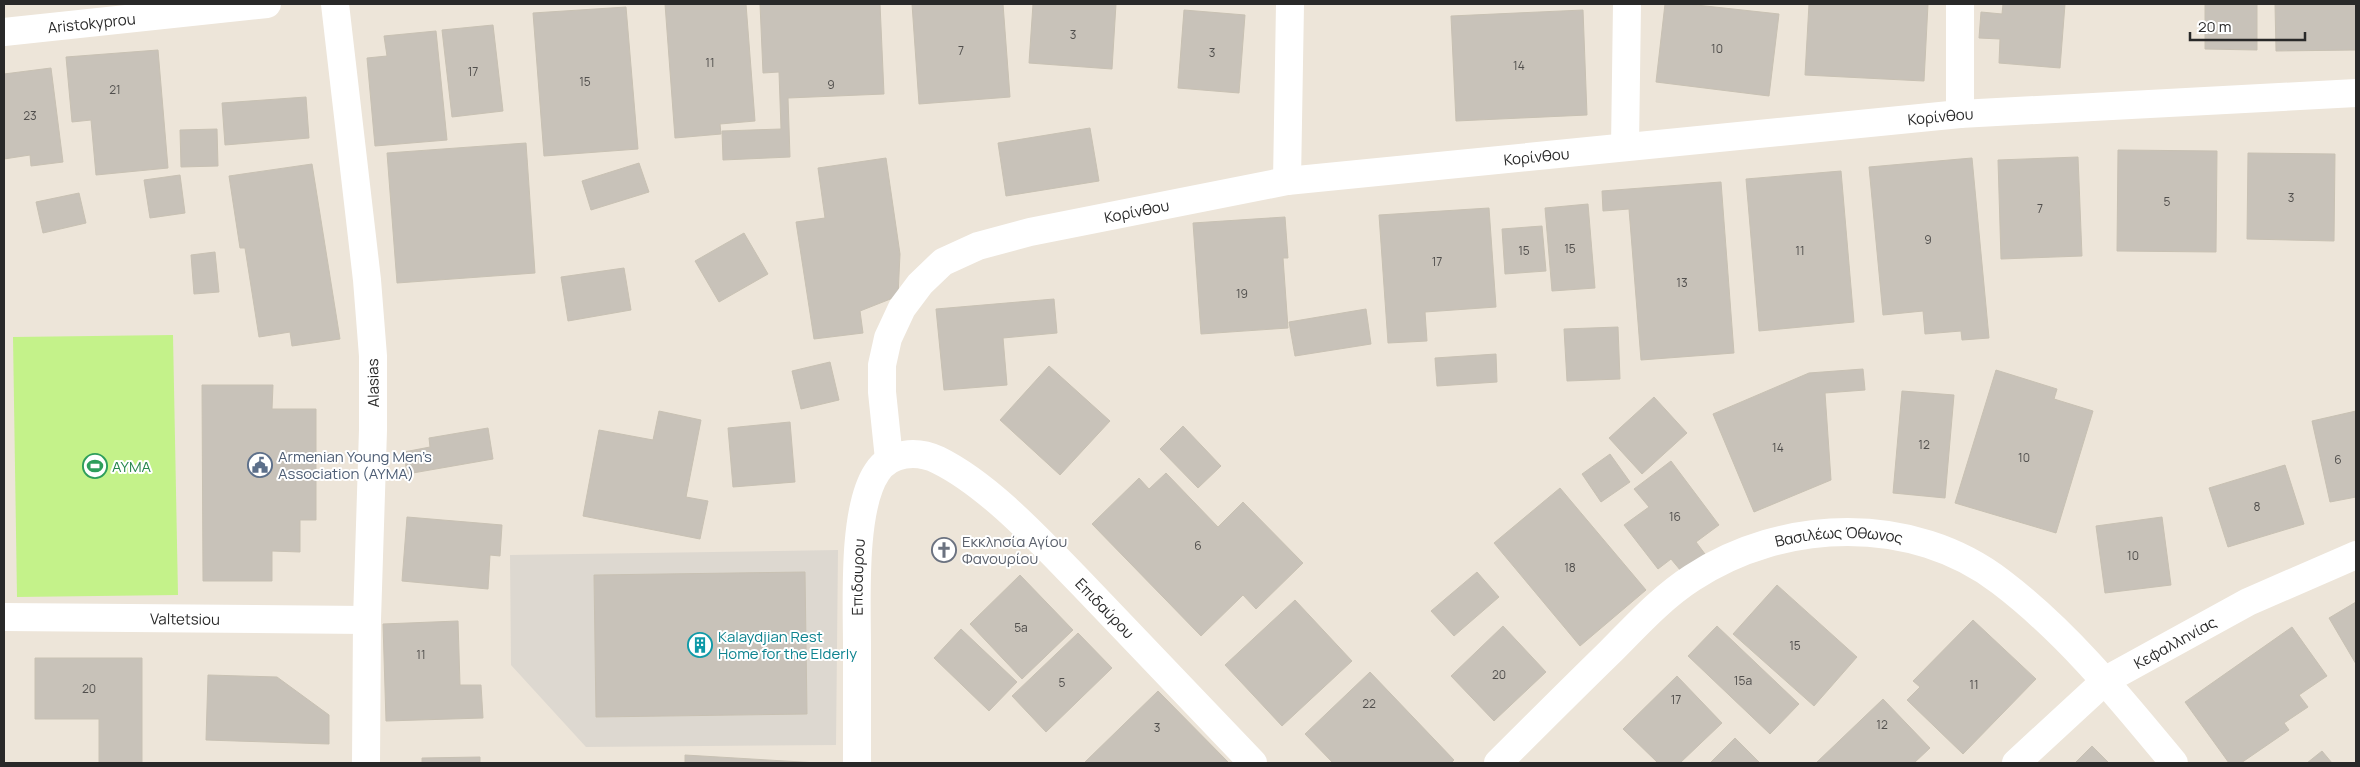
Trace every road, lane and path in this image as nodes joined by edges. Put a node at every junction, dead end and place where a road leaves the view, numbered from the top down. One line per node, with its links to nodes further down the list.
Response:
1 (267, 4): 6 (street, Aristokyprou)
2 (335, 4): 14 (street, Alasias)
3 (1290, 4): 10 (street)
4 (1627, 4): 9 (street)
5 (1960, 4): 8 (street)
6 (4, 32)
7 (2356, 93): 8 (street, Κορίνθου)
8 (1960, 114): 9 (street, Κορίνθου)
9 (1625, 147): 10 (street, Κορίνθου)
10 (1287, 181): 11 (street, Κορίνθου)
11 (889, 459): 17 (street, Επιδαυρου); 18 (street, Επιδαύρου)
12 (2356, 555): 15 (street, Κεφαλληνίας)
13 (4, 617): 14 (street, Valtetsiou)
14 (367, 620): 16 (street, Alasias)
15 (2106, 680): 19 (street, Βασιλέως Όθωνος); 20 (street, Κεφαλληνίας); 21 (street, Βασιλέως Όθωνος)
16 (366, 763)
17 (857, 763)
18 (1253, 763)
19 (1498, 763)
20 (2016, 763)
21 (2174, 763)

